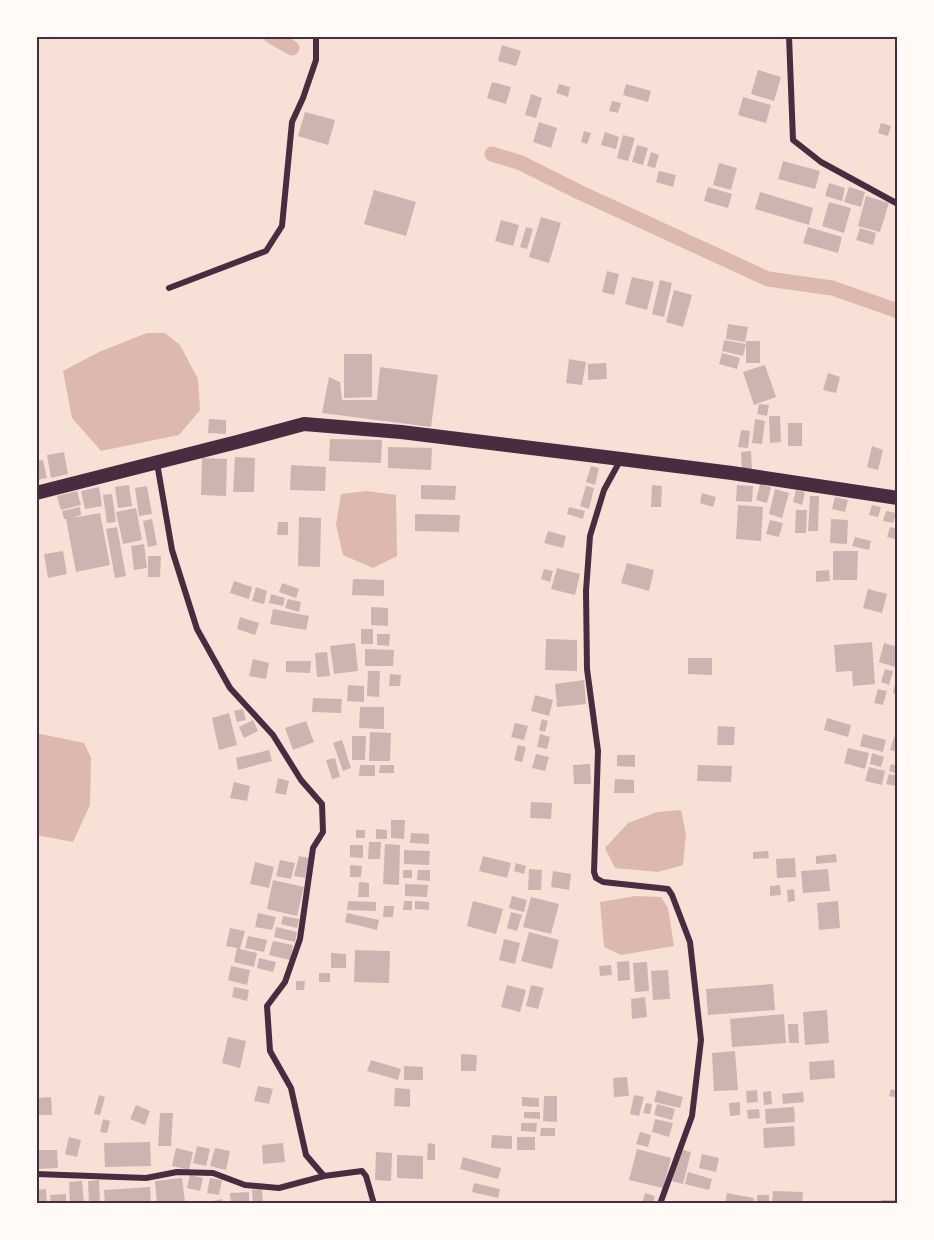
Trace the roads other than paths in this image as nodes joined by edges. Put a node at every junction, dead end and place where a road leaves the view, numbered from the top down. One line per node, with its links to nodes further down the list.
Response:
1 (316, 36): 4 (street)
2 (789, 36): 3 (street)
3 (898, 204)
4 (170, 288)
5 (621, 459): 6 (main road); 8 (main road); 12 (street)
6 (157, 463): 7 (main road); 10 (street)
7 (36, 493)
8 (898, 498)
9 (36, 1174): 10 (street)
10 (324, 1176): 11 (street)
11 (374, 1204)
12 (660, 1204)

